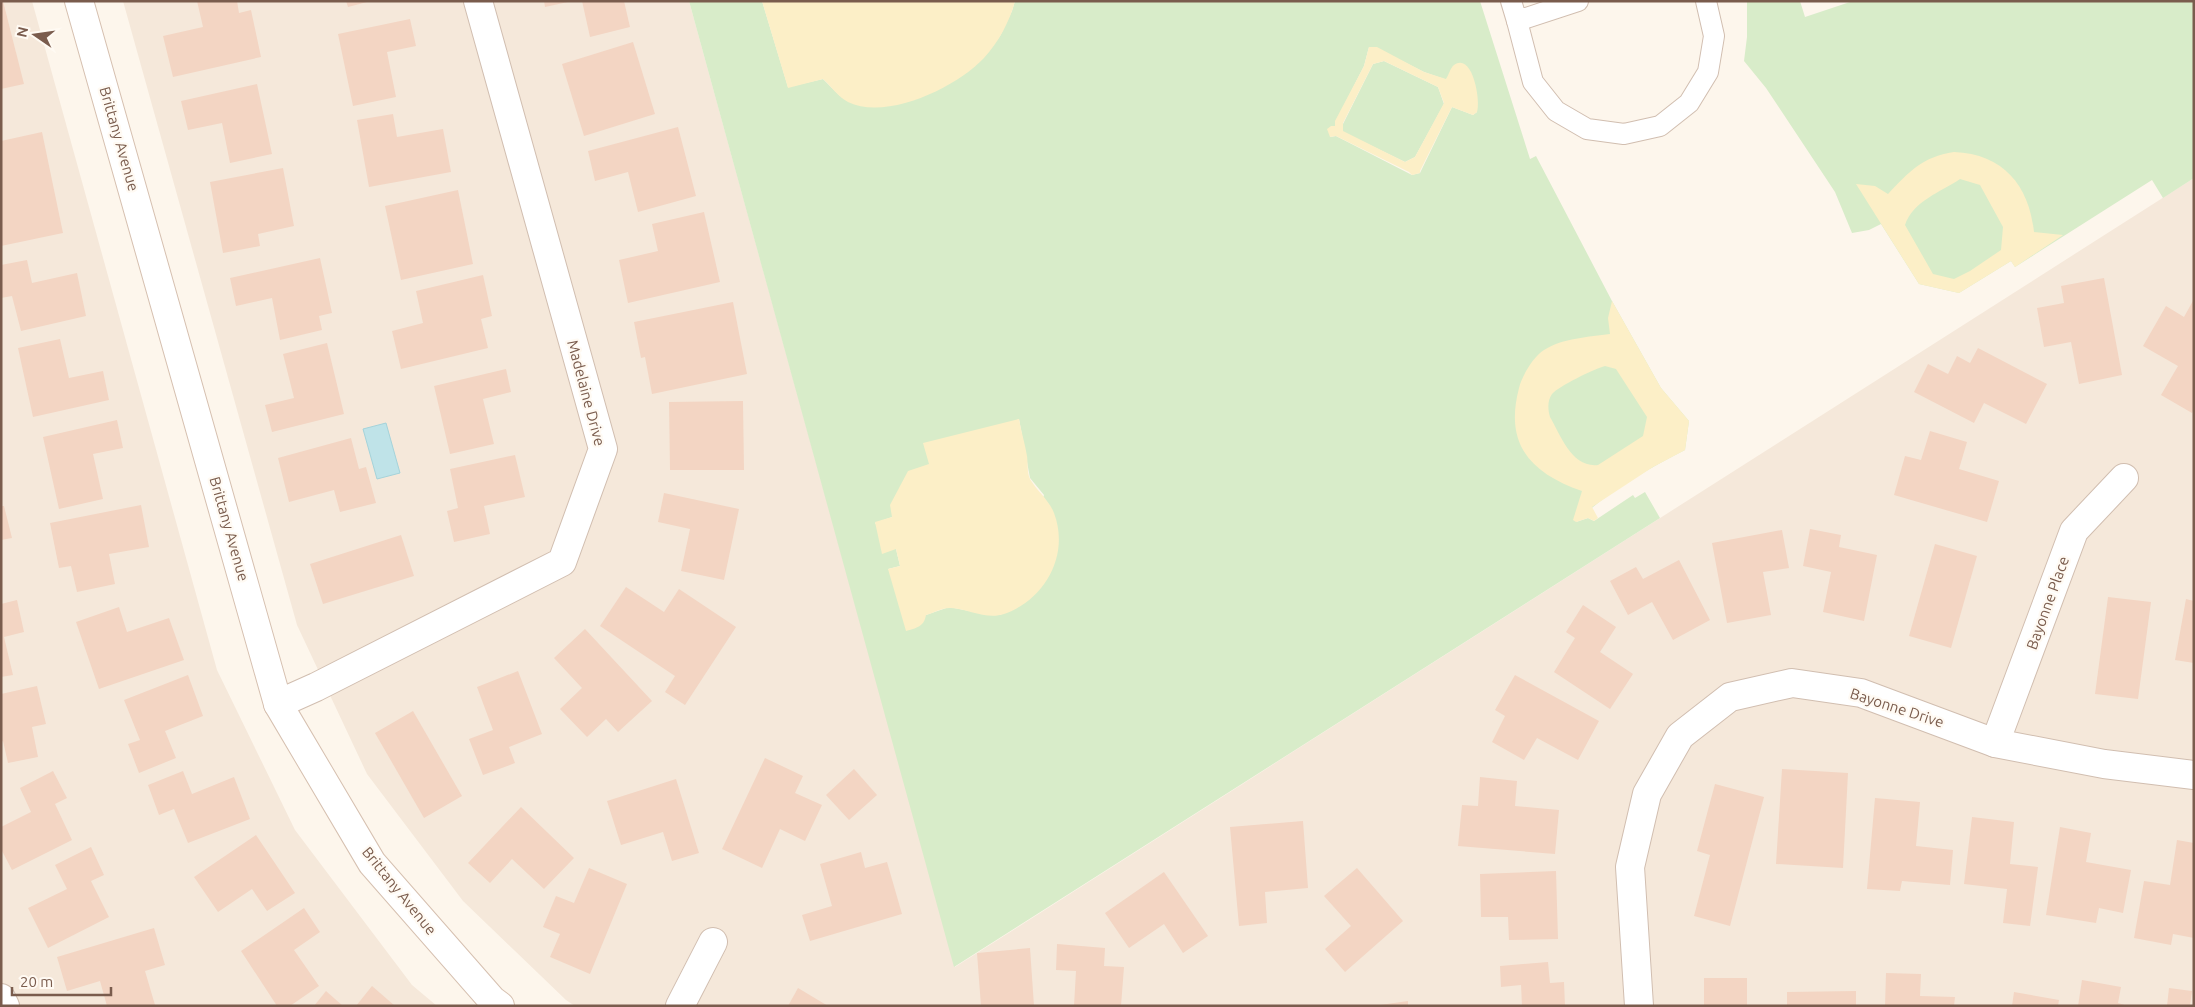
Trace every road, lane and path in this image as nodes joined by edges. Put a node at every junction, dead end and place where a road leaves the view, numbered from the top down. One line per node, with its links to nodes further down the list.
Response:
1 (79, 1): 8 (street, Brittany Avenue)
2 (478, 1): 8 (street, Madelaine Drive)
3 (1511, 1): 6 (lane)
4 (1578, 1): 6 (lane)
5 (1706, 1): 6 (lane)
6 (1518, 21)
7 (2124, 478): 9 (street, Bayonne Place)
8 (278, 704): 13 (street, Brittany Avenue)
9 (1995, 743): 10 (street, Bayonne Drive); 16 (street, Bayonne Drive)
10 (2194, 775)
11 (713, 942): 15 (street)
12 (1, 998): 14 (street)
13 (494, 1004)
14 (5, 1006)
15 (680, 1006)
16 (1638, 1006)

